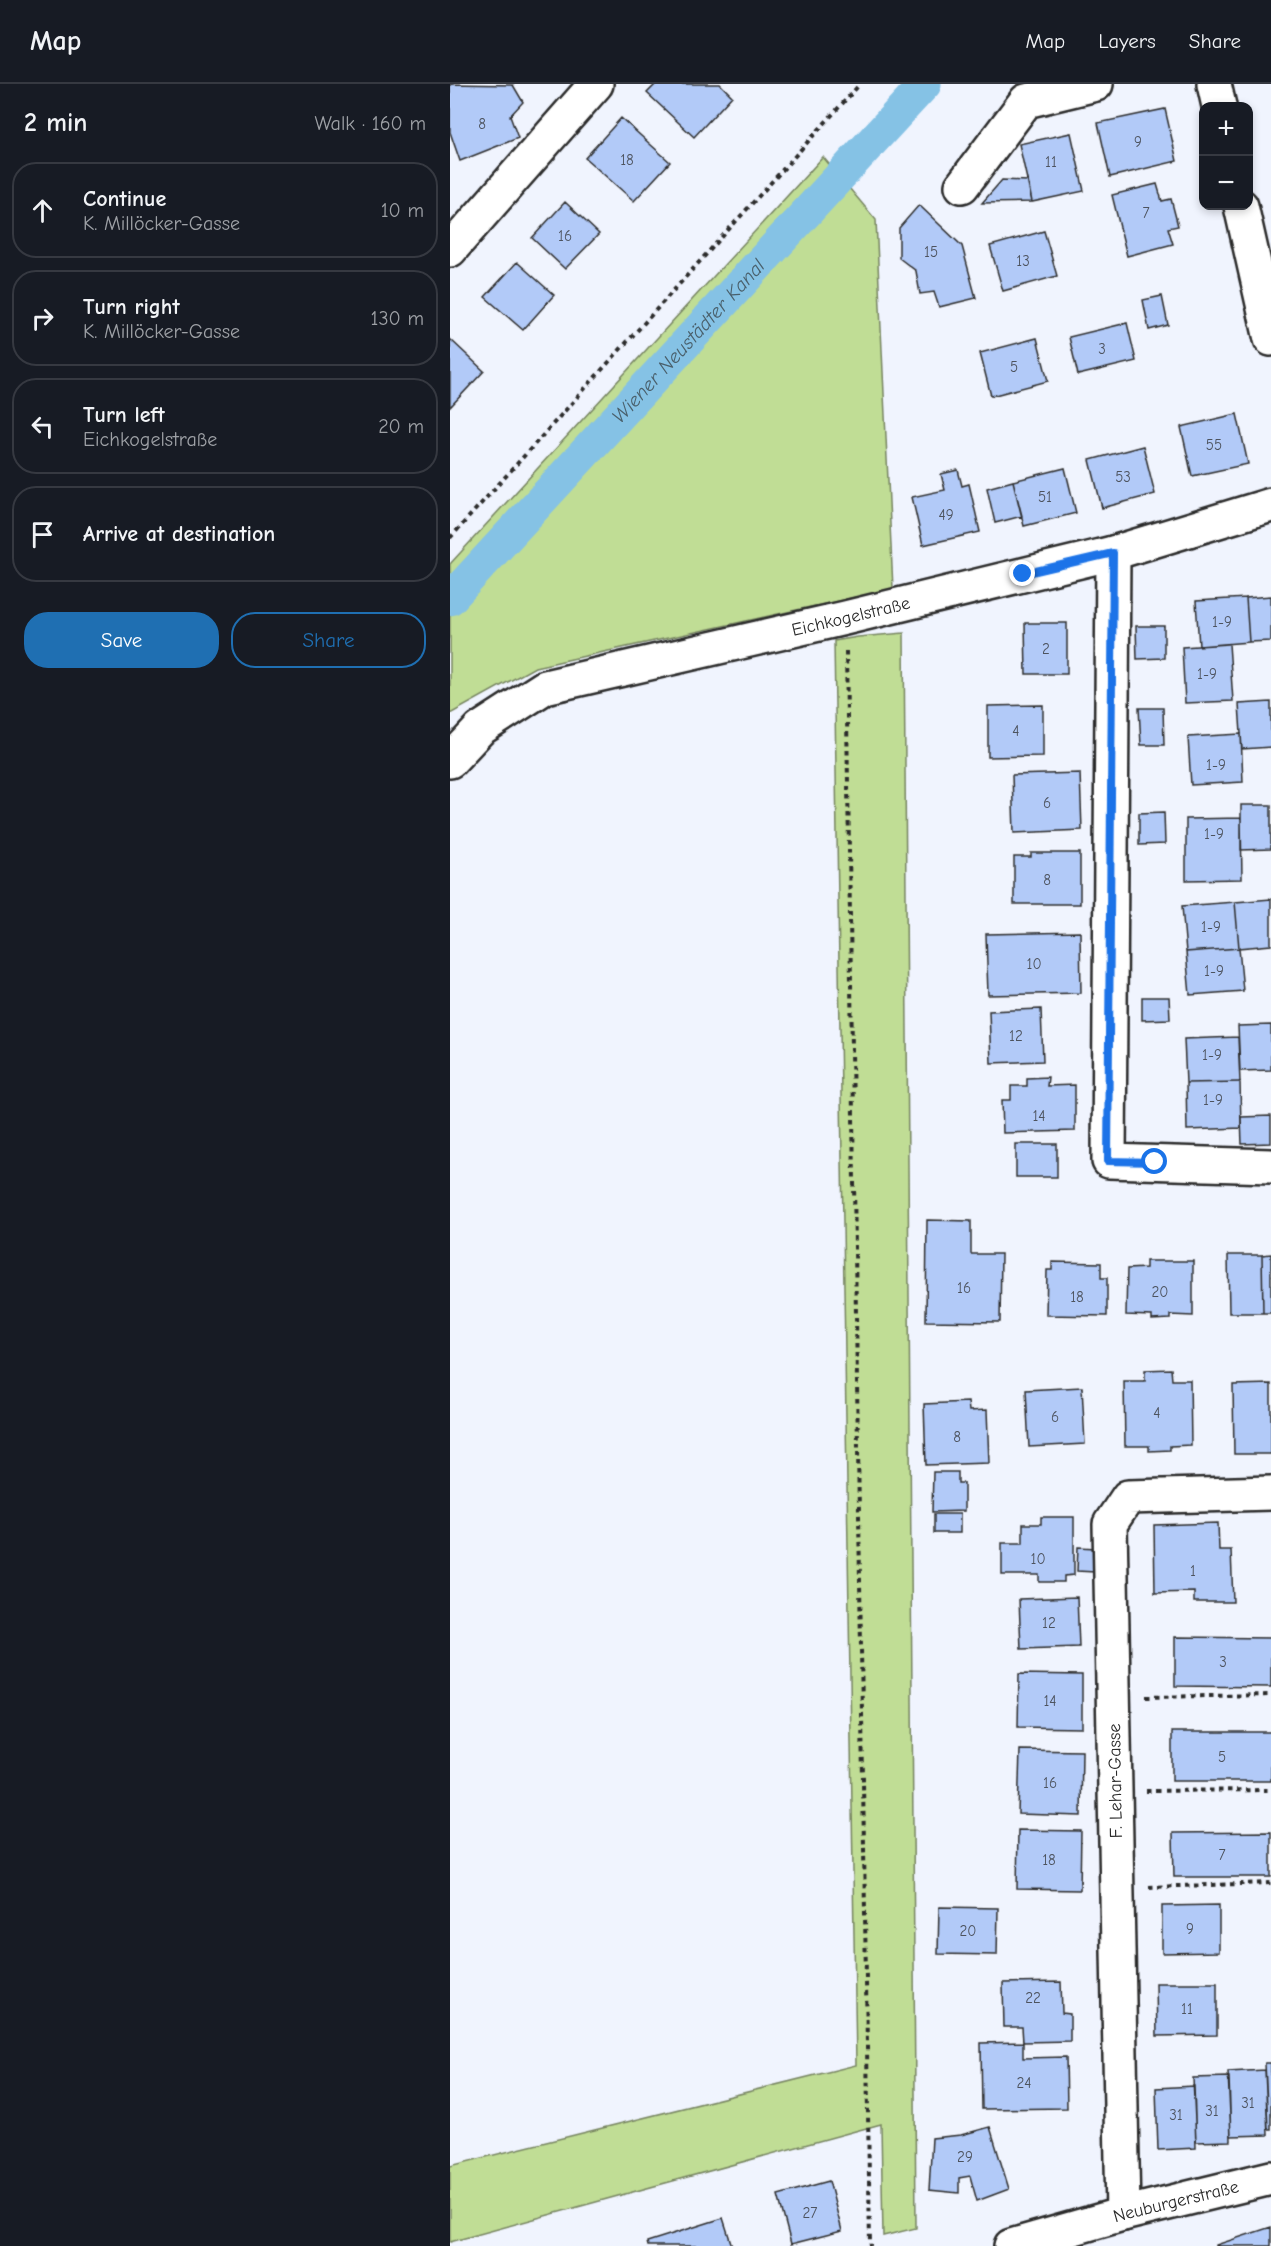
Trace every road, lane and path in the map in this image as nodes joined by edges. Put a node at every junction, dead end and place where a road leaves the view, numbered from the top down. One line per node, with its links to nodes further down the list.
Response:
1 (596, 84): 8 (street)
2 (860, 84): 11 (path)
3 (1096, 84): 6 (street)
4 (1214, 84): 5 (street)
5 (1218, 102)
6 (962, 186)
7 (1242, 210): 9 (street)
8 (450, 250)
9 (1271, 339)
10 (1271, 505): 12 (street, Eichkogelstraße)
11 (450, 538)
12 (1113, 553): 13 (street, Eichkogelstraße); 15 (street)
13 (845, 618): 14 (street, Eichkogelstraße); 25 (path)
14 (450, 761)
15 (1271, 1166)
16 (1271, 1494): 18 (street, F. Lehar-Gasse)
17 (1271, 1695): 18 (path)
18 (1113, 1697): 20 (street, F. Lehar-Gasse)
19 (1271, 1790): 20 (path)
20 (1115, 1791): 22 (street, F. Lehar-Gasse)
21 (1271, 1883): 22 (path)
22 (1117, 1888): 24 (street, F. Lehar-Gasse)
23 (1271, 2178): 24 (street, Neuburgerstraße)
24 (1123, 2214): 26 (street, Neuburgerstraße)
25 (870, 2246)
26 (1011, 2246)

